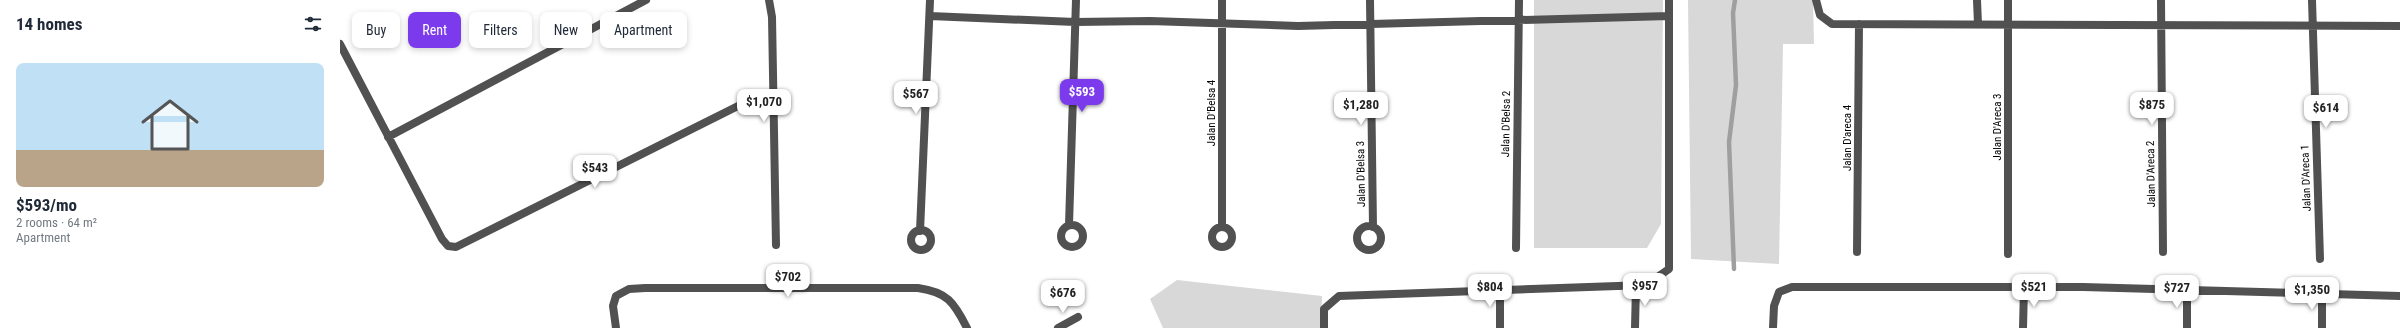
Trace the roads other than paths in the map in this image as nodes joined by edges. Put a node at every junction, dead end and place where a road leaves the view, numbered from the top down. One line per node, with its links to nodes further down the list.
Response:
1 (646, 0): 28 (street)
2 (770, 0): 33 (street)
3 (930, 0): 14 (street)
4 (1076, 0): 17 (street)
5 (1222, 0): 18 (street, Jalan D'Belsa 4)
6 (1370, 0): 19 (street, Jalan D'Belsa 3)
7 (1519, 0): 16 (street, Jalan D'Belsa 2)
8 (1669, 0): 15 (street)
9 (1816, 0): 20 (street)
10 (1977, 0): 21 (street)
11 (2008, 0): 22 (street, Jalan D'Areca 3)
12 (2161, 0): 23 (street, Jalan D'Areca 2)
13 (2312, 0): 24 (street, Jalan D'Areca 1)
14 (930, 16): 17 (street); 32 (street)
15 (1669, 16): 16 (street); 39 (street)
16 (1519, 20): 19 (street); 34 (street, Jalan D'Belsa 2)
17 (1076, 22): 18 (street); 29 (street)
18 (1222, 23): 19 (street); 30 (street, Jalan D'Belsa 4)
19 (1370, 24): 31 (street, Jalan D'Belsa 3)
20 (1859, 24): 21 (street); 35 (street, Jalan D'areca 4)
21 (1978, 24): 22 (street)
22 (2008, 24): 23 (street); 37 (street, Jalan D'Areca 3)
23 (2161, 24): 24 (street); 36 (street, Jalan D'Areca 2)
24 (2312, 26): 25 (street); 38 (street, Jalan D'Areca 1)
25 (2400, 26)
26 (340, 44): 28 (street)
27 (738, 106): 28 (street)
28 (388, 137)
29 (1069, 225)
30 (1222, 226)
31 (1373, 227)
32 (920, 230)
33 (776, 245)
34 (1516, 248)
35 (1857, 252)
36 (2163, 252)
37 (2008, 254)
38 (2320, 259)
39 (1636, 285): 41 (street); 51 (street)
40 (2024, 287): 42 (street); 52 (street); 53 (street)
41 (1500, 289): 49 (street); 50 (street)
42 (2187, 290): 43 (street); 54 (street)
43 (2322, 293): 44 (street); 55 (street)
44 (2400, 296)
45 (1078, 317): 48 (street)
46 (616, 328): 47 (street)
47 (967, 328)
48 (1058, 328)
49 (1324, 328)
50 (1500, 328)
51 (1635, 328)
52 (1773, 328)
53 (2023, 328)
54 (2187, 328)
55 (2322, 328)

